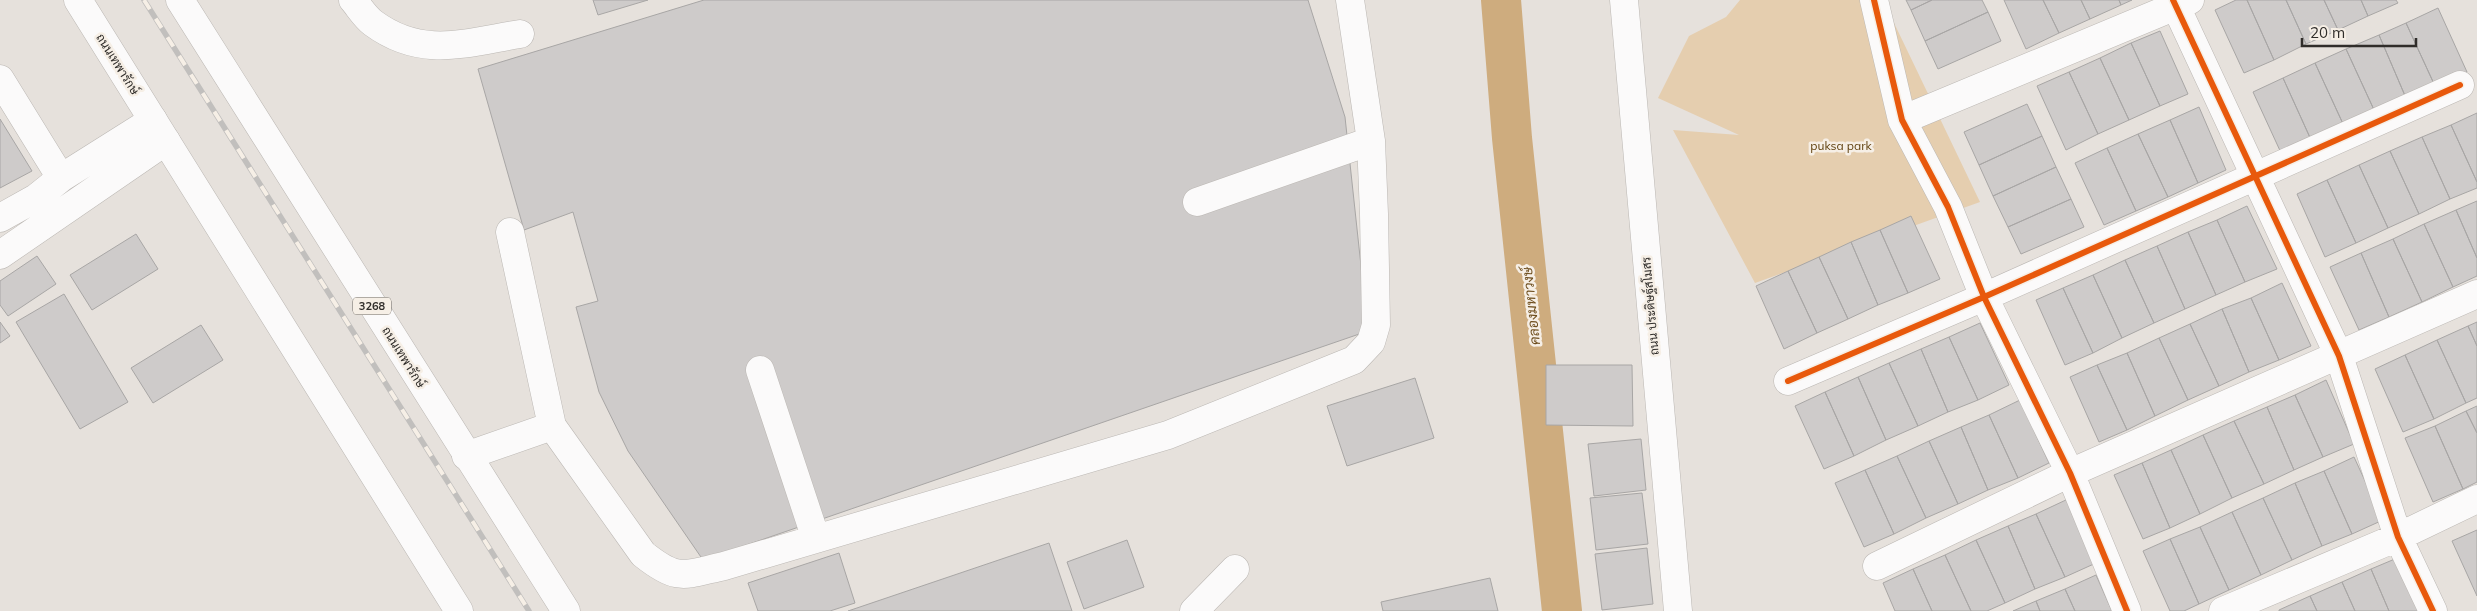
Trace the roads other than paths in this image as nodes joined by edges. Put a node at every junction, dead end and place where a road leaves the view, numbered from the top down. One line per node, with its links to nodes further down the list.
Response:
1 (78, 0): 12 (street, ถนนเทพารักษ์)
2 (180, 0): 26 (street, ถนนเทพารักษ์ / 3268)
3 (353, 0): 8 (street)
4 (1350, 0): 13 (street)
5 (1625, 0): 36 (street, ถนน ประดิษฐ์สโมสร)
6 (1874, 0): 11 (street)
7 (2180, 2): 11 (street); 14 (street)
8 (520, 34)
9 (0, 79): 15 (street)
10 (2460, 85): 14 (street)
11 (1902, 120): 21 (street)
12 (160, 131): 15 (street); 19 (street); 33 (street, ถนนเทพารักษ์)
13 (1371, 140): 16 (street); 30 (street)
14 (2255, 174): 21 (street); 22 (street)
15 (61, 178): 17 (street)
16 (1197, 202)
17 (0, 218)
18 (510, 232): 25 (street)
19 (0, 255)
20 (2477, 294): 22 (street)
21 (1984, 297): 24 (street); 27 (street)
22 (2339, 356): 27 (street); 29 (street)
23 (760, 370): 30 (street)
24 (1788, 381)
25 (552, 426): 26 (street); 30 (street)
26 (466, 456): 34 (street, ถนนเทพารักษ์ / 3268)
27 (2070, 473): 31 (street); 37 (street)
28 (2477, 499): 29 (street)
29 (2398, 537): 38 (street); 39 (street)
30 (816, 539)
31 (1877, 566)
32 (1235, 569): 35 (street)
33 (459, 611)
34 (566, 611)
35 (1194, 611)
36 (1678, 611)
37 (2127, 611)
38 (2223, 611)
39 (2433, 611)

